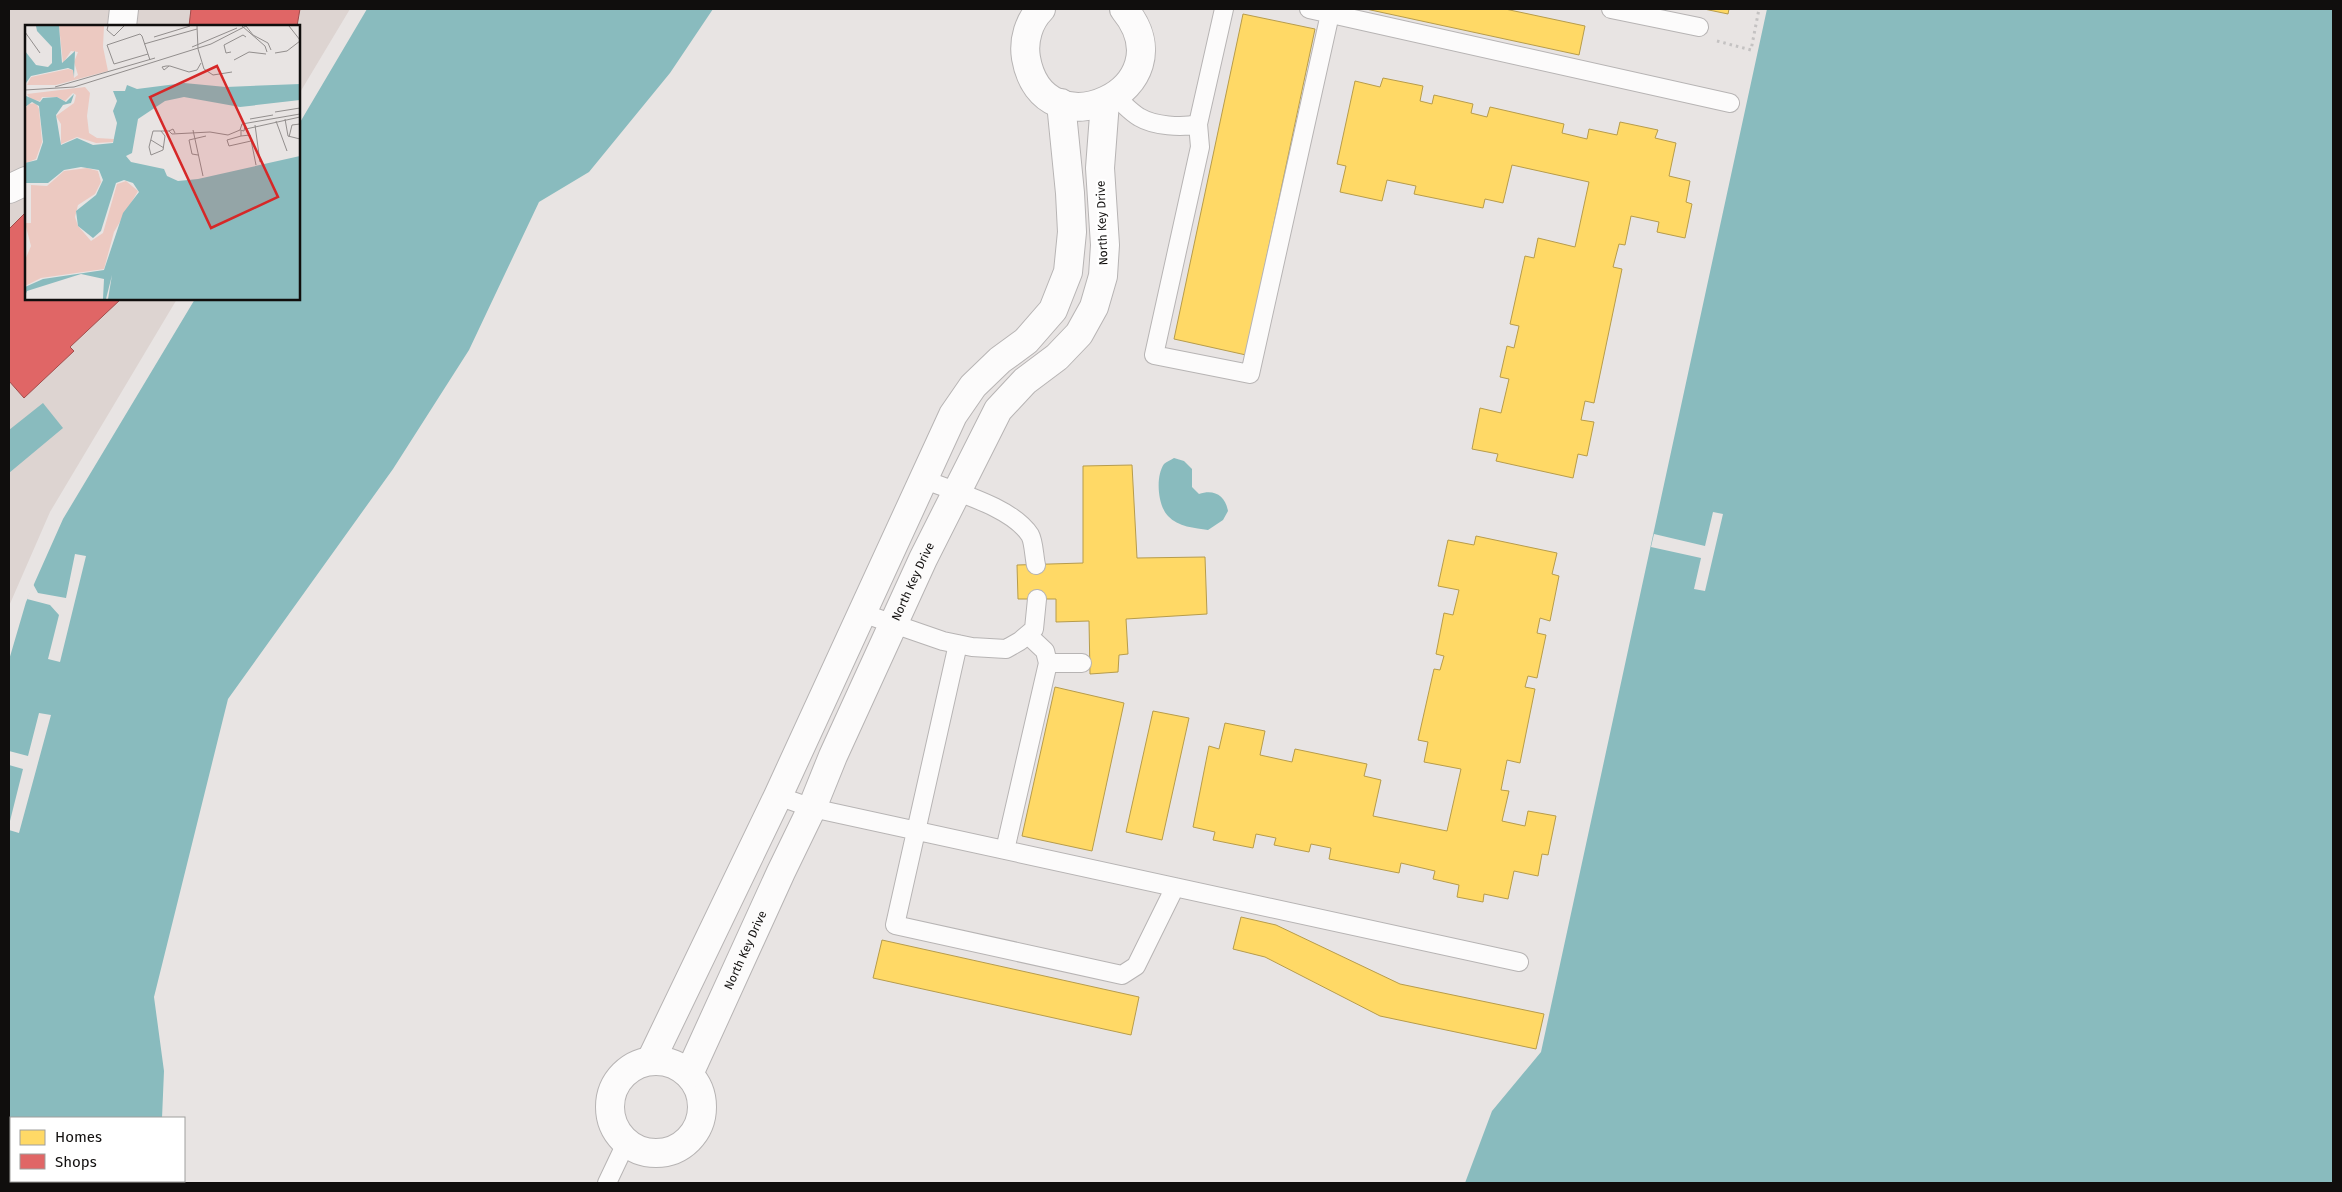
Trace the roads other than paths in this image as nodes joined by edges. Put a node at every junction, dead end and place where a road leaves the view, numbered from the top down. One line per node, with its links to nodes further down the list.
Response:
1 (124, 9): 8 (street)
2 (1041, 9): 11 (street)
3 (1124, 9): 10 (street)
4 (1224, 9): 13 (lane)
5 (1309, 9): 7 (lane)
6 (1612, 9): 9 (lane)
7 (1330, 14): 12 (lane); 13 (lane)
8 (122, 25)
9 (1699, 28)
10 (1110, 99): 11 (street); 13 (lane); 17 (street, North Key Drive)
11 (1061, 103): 16 (street)
12 (1730, 103)
13 (1198, 124)
14 (25, 181): 15 (street)
15 (9, 189)
16 (923, 479): 17 (lane); 20 (street)
17 (956, 492): 18 (lane); 21 (street, North Key Drive)
18 (1036, 565)
19 (1037, 599): 22 (lane)
20 (862, 612): 21 (lane); 26 (street)
21 (894, 623): 23 (lane); 27 (street, North Key Drive)
22 (1028, 635): 23 (lane); 25 (lane)
23 (958, 644): 28 (lane)
24 (1082, 662): 25 (lane)
25 (1048, 663): 29 (lane)
26 (778, 796): 27 (lane); 32 (street)
27 (812, 808): 28 (lane); 33 (street, North Key Drive)
28 (917, 831): 29 (lane); 30 (lane)
29 (1005, 850): 30 (lane)
30 (1175, 887): 31 (lane)
31 (1519, 962)
32 (651, 1060): 33 (street); 34 (street)
33 (689, 1074): 34 (street)
34 (626, 1143): 35 (lane)
35 (607, 1183)

